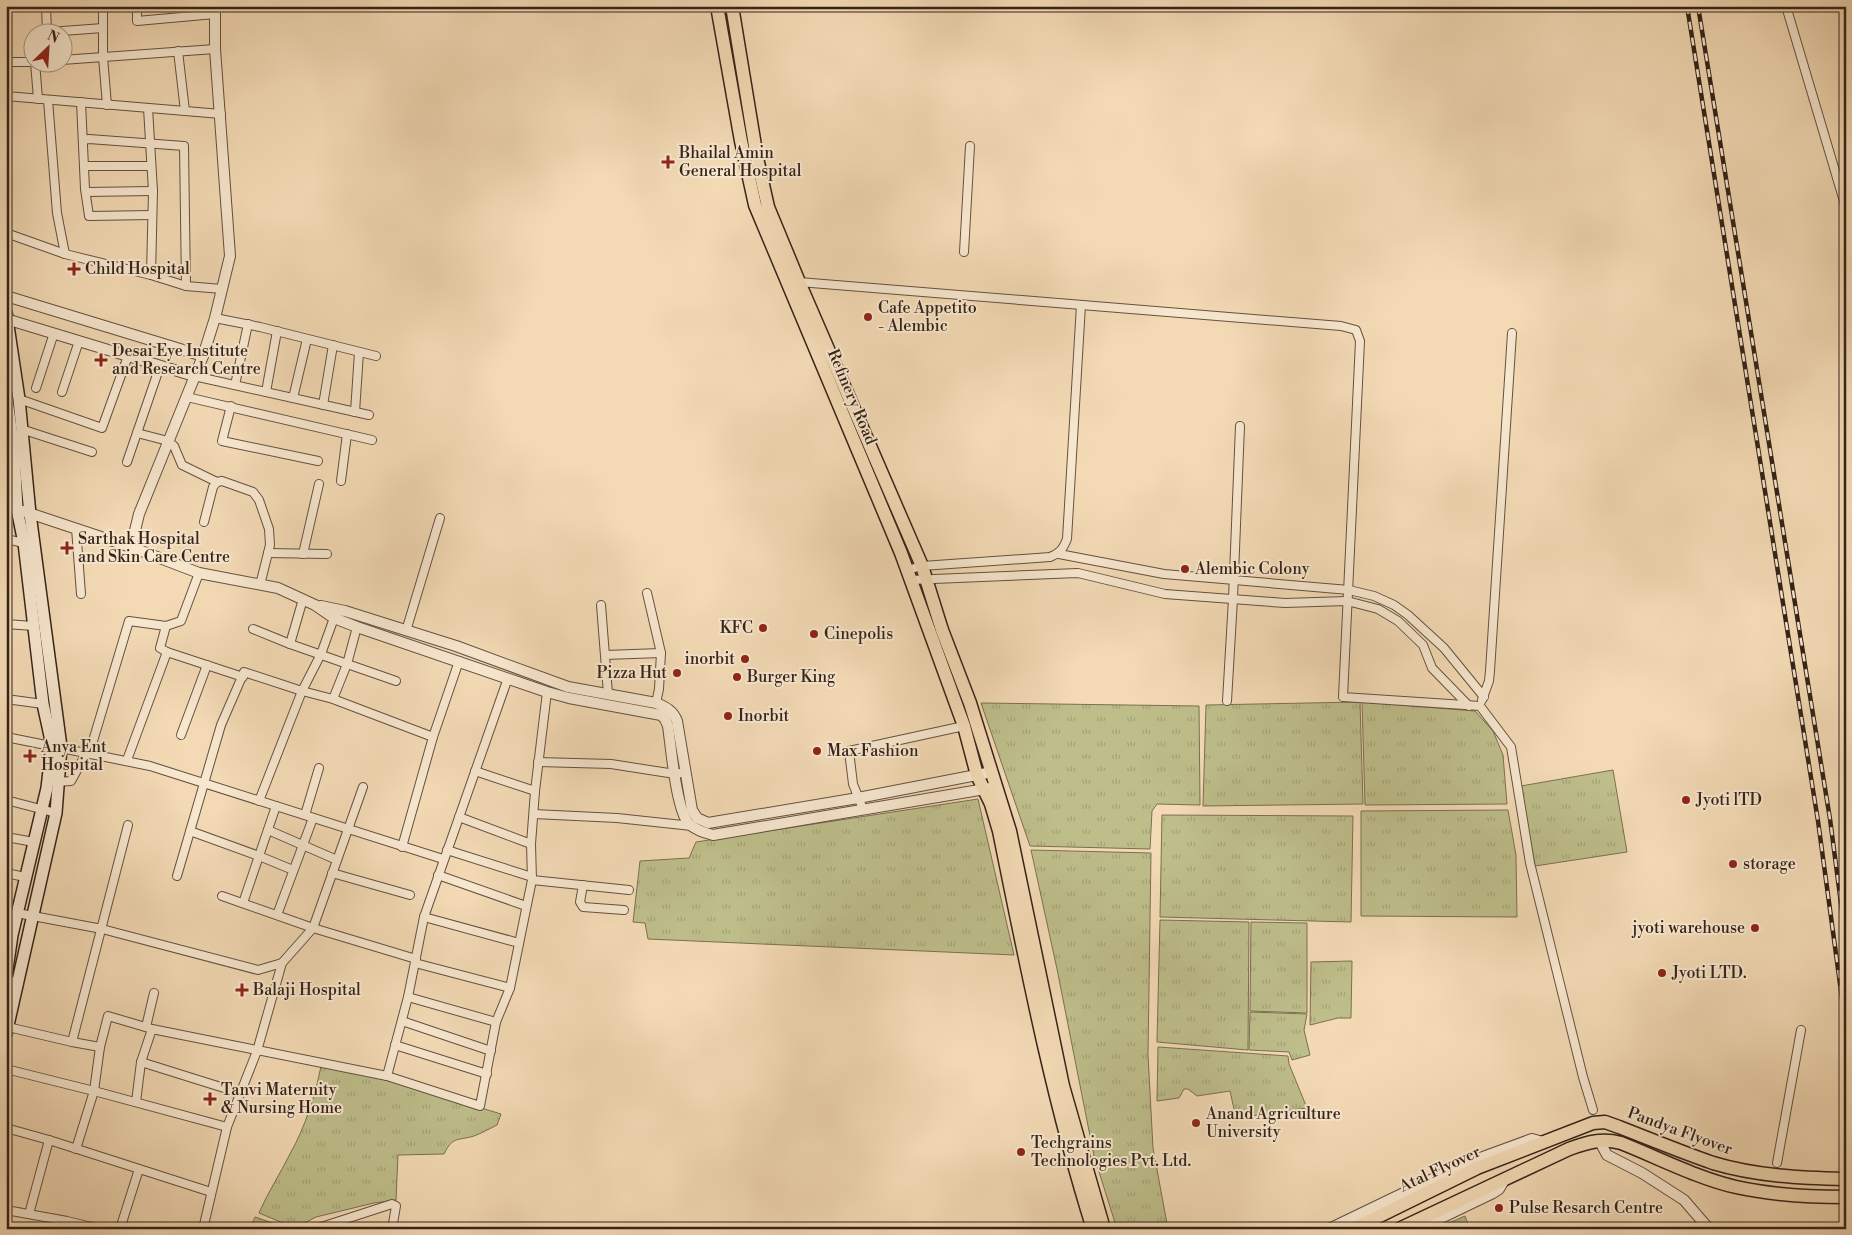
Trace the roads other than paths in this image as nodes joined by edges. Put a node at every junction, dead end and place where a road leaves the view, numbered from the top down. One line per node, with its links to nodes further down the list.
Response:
1 (46, 6): 8 (street)
2 (103, 6): 9 (street)
3 (137, 6): 7 (street)
4 (717, 6): 41 (main road, Refinery Road)
5 (732, 6): 41 (main road, Refinery Road)
6 (1786, 6): 33 (street)
7 (215, 10): 11 (street)
8 (47, 22)
9 (103, 28): 10 (street); 13 (street)
10 (72, 30)
11 (215, 49): 12 (street); 25 (street)
12 (178, 52): 13 (street); 24 (street)
13 (103, 57): 14 (street); 22 (street)
14 (72, 59)
15 (6, 62): 16 (street)
16 (22, 62)
17 (35, 72): 19 (street)
18 (6, 96): 19 (street)
19 (38, 99): 20 (street)
20 (48, 100): 21 (street); 37 (street)
21 (81, 102): 22 (street); 26 (street)
22 (107, 105): 23 (street)
23 (148, 108): 24 (street); 27 (street)
24 (186, 111): 25 (street)
25 (221, 114): 40 (street)
26 (83, 140): 27 (street); 29 (street)
27 (151, 143): 30 (street); 39 (street)
28 (970, 146): 36 (street)
29 (84, 166): 30 (street); 32 (street)
30 (151, 166): 31 (street)
31 (153, 191): 32 (street); 34 (street)
32 (86, 192): 34 (street)
33 (1846, 208)
34 (152, 215): 38 (street)
35 (6, 233): 37 (street)
36 (964, 252)
37 (65, 254): 38 (street)
38 (151, 275): 39 (street)
39 (186, 286): 40 (street)
40 (222, 289): 45 (street)
41 (798, 290): 43 (street); 97 (main road, Refinery Road); 99 (main road, Refinery Road)
42 (6, 296): 55 (street)
43 (1081, 305): 96 (street); 102 (street)
44 (6, 317): 48 (street); 66 (main road)
45 (214, 318): 46 (street); 55 (street)
46 (248, 324): 47 (street); 59 (street)
47 (277, 331): 50 (street); 62 (street)
48 (54, 333): 51 (street); 60 (street)
49 (1512, 333): 131 (street)
50 (306, 339): 52 (street); 65 (street)
51 (79, 341): 54 (street); 61 (street)
52 (333, 346): 53 (street); 67 (street)
53 (359, 352): 56 (street); 70 (street)
54 (128, 356): 57 (street); 66 (street)
55 (203, 356): 58 (street)
56 (376, 356)
57 (160, 366): 58 (street); 74 (street)
58 (194, 376): 59 (street); 64 (street)
59 (235, 386): 62 (street)
60 (36, 388)
61 (62, 392)
62 (266, 392): 65 (street)
63 (6, 393): 69 (main road)
64 (187, 397): 68 (street); 77 (street)
65 (294, 398): 67 (street)
66 (19, 399): 73 (main road)
67 (324, 405): 70 (street)
68 (231, 406): 75 (street); 80 (street)
69 (7, 409): 78 (main road)
70 (354, 412): 71 (street)
71 (369, 415)
72 (1240, 426): 100 (street)
73 (21, 429): 79 (street); 86 (main road)
74 (137, 433): 77 (street); 81 (street)
75 (348, 434): 76 (street); 82 (street)
76 (372, 440)
77 (168, 441): 83 (street); 92 (street)
78 (10, 449): 85 (main road)
79 (92, 452)
80 (318, 461)
81 (127, 462)
82 (341, 481)
83 (217, 482): 88 (street); 93 (street)
84 (319, 484): 94 (street)
85 (12, 509): 86 (street); 91 (main road)
86 (30, 514): 89 (street); 143 (main road)
87 (440, 518): 116 (street)
88 (204, 522)
89 (76, 528): 92 (street); 104 (street)
90 (6, 539): 91 (street)
91 (24, 543): 112 (main road)
92 (131, 547): 98 (street)
93 (268, 553): 94 (street); 101 (street)
94 (303, 554): 95 (street)
95 (327, 554)
96 (1058, 554): 97 (street); 100 (street)
97 (924, 572): 99 (street); 99 (street); 106 (street); 150 (main road, Refinery Road)
98 (199, 573): 101 (street); 113 (street)
99 (908, 574): 139 (main road, Refinery Road)
100 (1233, 580): 102 (street); 106 (street)
101 (260, 584): 105 (street)
102 (1349, 590): 107 (street); 131 (street)
103 (647, 593): 119 (street)
104 (81, 594)
105 (303, 599): 108 (street); 117 (street)
106 (1233, 599): 107 (street); 134 (street)
107 (1347, 602): 137 (street); 137 (street)
108 (315, 605): 110 (street); 116 (street)
109 (602, 605): 121 (street)
110 (334, 618): 114 (street); 120 (street)
111 (6, 624): 112 (street)
112 (33, 626): 136 (main road)
113 (166, 626): 118 (street); 144 (street)
114 (357, 627): 122 (street); 123 (street)
115 (253, 630): 117 (street)
116 (406, 631): 130 (street)
117 (290, 644): 120 (street)
118 (167, 652): 124 (street); 145 (street)
119 (661, 653): 121 (street); 135 (street)
120 (321, 654): 123 (street); 128 (street)
121 (605, 655): 130 (street)
122 (458, 661): 126 (street); 142 (street)
123 (347, 664): 127 (street); 133 (street)
124 (207, 665): 125 (street); 140 (street)
125 (242, 676): 128 (street); 154 (street)
126 (508, 678): 129 (street); 148 (street)
127 (396, 681)
128 (302, 691): 133 (street); 160 (street)
129 (546, 692): 146 (street); 151 (street)
130 (608, 694): 135 (street)
131 (1484, 697): 138 (street)
132 (6, 699): 136 (street)
133 (333, 699): 142 (street)
134 (1227, 701)
135 (656, 703): 149 (street)
136 (44, 704): 143 (main road)
137 (1469, 706): 138 (street)
138 (1480, 706): 229 (street)
139 (964, 726): 152 (main road, Refinery Road); 158 (street)
140 (181, 735)
141 (6, 737): 143 (street)
142 (433, 737): 177 (street)
143 (56, 746): 144 (street); 153 (main road)
144 (88, 753): 145 (street); 153 (street)
145 (127, 760): 154 (street)
146 (538, 762): 151 (street); 157 (street)
147 (319, 768): 166 (street)
148 (475, 771): 157 (street); 167 (street)
149 (686, 772): 151 (street); 158 (street)
150 (992, 772): 152 (street); 156 (main road, Refinery Road)
151 (675, 774): 169 (street)
152 (977, 775): 156 (main road, Refinery Road); 158 (street)
153 (53, 782): 162 (main road); 164 (main road)
154 (204, 783): 160 (street); 172 (street)
155 (363, 787): 170 (street)
156 (989, 789): 163 (street); 240 (main road)
157 (535, 791): 165 (street)
158 (858, 798): 163 (street)
159 (6, 800): 162 (street)
160 (259, 801): 161 (street)
161 (276, 806): 166 (street); 171 (street)
162 (42, 808): 164 (street); 174 (main road)
163 (863, 809): 169 (street)
164 (56, 813): 198 (main road)
165 (534, 814): 169 (street); 175 (street)
166 (309, 816): 170 (street); 176 (street)
167 (459, 818): 175 (street); 178 (street)
168 (128, 825): 201 (street)
169 (692, 826)
170 (349, 829): 177 (street); 181 (street)
171 (268, 830): 176 (street); 179 (street)
172 (190, 831): 179 (street); 186 (street)
173 (6, 837): 174 (street)
174 (34, 842): 187 (main road)
175 (530, 844): 188 (street)
176 (303, 845): 181 (street); 182 (street)
177 (402, 847): 180 (street)
178 (447, 850): 180 (street); 188 (street)
179 (259, 856): 182 (street); 193 (street)
180 (443, 859): 185 (street)
181 (337, 860): 184 (street)
182 (293, 870): 197 (street)
183 (6, 873): 187 (street)
184 (332, 874): 191 (street); 200 (street)
185 (438, 875): 194 (street); 199 (street)
186 (177, 876)
187 (25, 877): 196 (main road)
188 (532, 878): 189 (street); 194 (street)
189 (583, 885): 190 (street); 195 (street)
190 (629, 890)
191 (410, 895)
192 (222, 896): 193 (street)
193 (243, 903): 197 (street)
194 (526, 906): 203 (street)
195 (624, 910)
196 (17, 913): 198 (street); 202 (main road)
197 (277, 915): 200 (street)
198 (33, 916): 201 (street); 208 (main road)
199 (424, 917): 203 (street); 204 (street)
200 (313, 928): 204 (street); 205 (street)
201 (102, 929): 205 (street); 217 (street)
202 (9, 935): 206 (main road)
203 (519, 943): 209 (street)
204 (415, 961): 209 (street); 211 (street)
205 (282, 963): 220 (street)
206 (6, 976)
207 (6, 982): 208 (street)
208 (18, 983): 215 (main road)
209 (510, 988): 213 (street)
210 (154, 993): 214 (street)
211 (408, 997): 212 (street); 213 (street)
212 (402, 1021): 218 (street); 221 (street)
213 (496, 1022): 221 (street)
214 (149, 1028): 219 (street); 220 (street); 222 (street)
215 (7, 1030): 217 (street)
216 (1801, 1030): 236 (street)
217 (72, 1042): 219 (street)
218 (395, 1046): 224 (street); 225 (street)
219 (100, 1047): 226 (street)
220 (257, 1051): 225 (street); 227 (street)
221 (491, 1051): 224 (street)
222 (141, 1062): 227 (street); 228 (street)
223 (6, 1069): 226 (street)
224 (487, 1074): 225 (street)
225 (387, 1076)
226 (94, 1091): 228 (street); 235 (street)
227 (240, 1093): 230 (street)
228 (136, 1102): 230 (street)
229 (1597, 1119): 234 (main road, Atal Flyover); 239 (main road, Pandya Flyover)
230 (227, 1127): 241 (street)
231 (6, 1128): 232 (street)
232 (49, 1140): 235 (street); 244 (street)
233 (1599, 1140): 238 (main road); 242 (main road, Pandya Flyover); 256 (street)
234 (1542, 1142): 252 (street); 253 (main road, Atal Flyover)
235 (76, 1149): 237 (street)
236 (1778, 1163)
237 (140, 1169): 241 (street); 247 (street)
238 (1505, 1179): 254 (main road); 255 (street)
239 (1846, 1179)
240 (1085, 1186): 250 (main road); 251 (main road)
241 (211, 1192): 248 (street)
242 (1846, 1197)
243 (6, 1210): 244 (street)
244 (29, 1214): 246 (street)
245 (315, 1228): 249 (street)
246 (100, 1229)
247 (120, 1229)
248 (202, 1229)
249 (392, 1229)
250 (1093, 1229)
251 (1104, 1229)
252 (1329, 1229)
253 (1353, 1229)
254 (1399, 1229)
255 (1418, 1229)
256 (1709, 1229)

